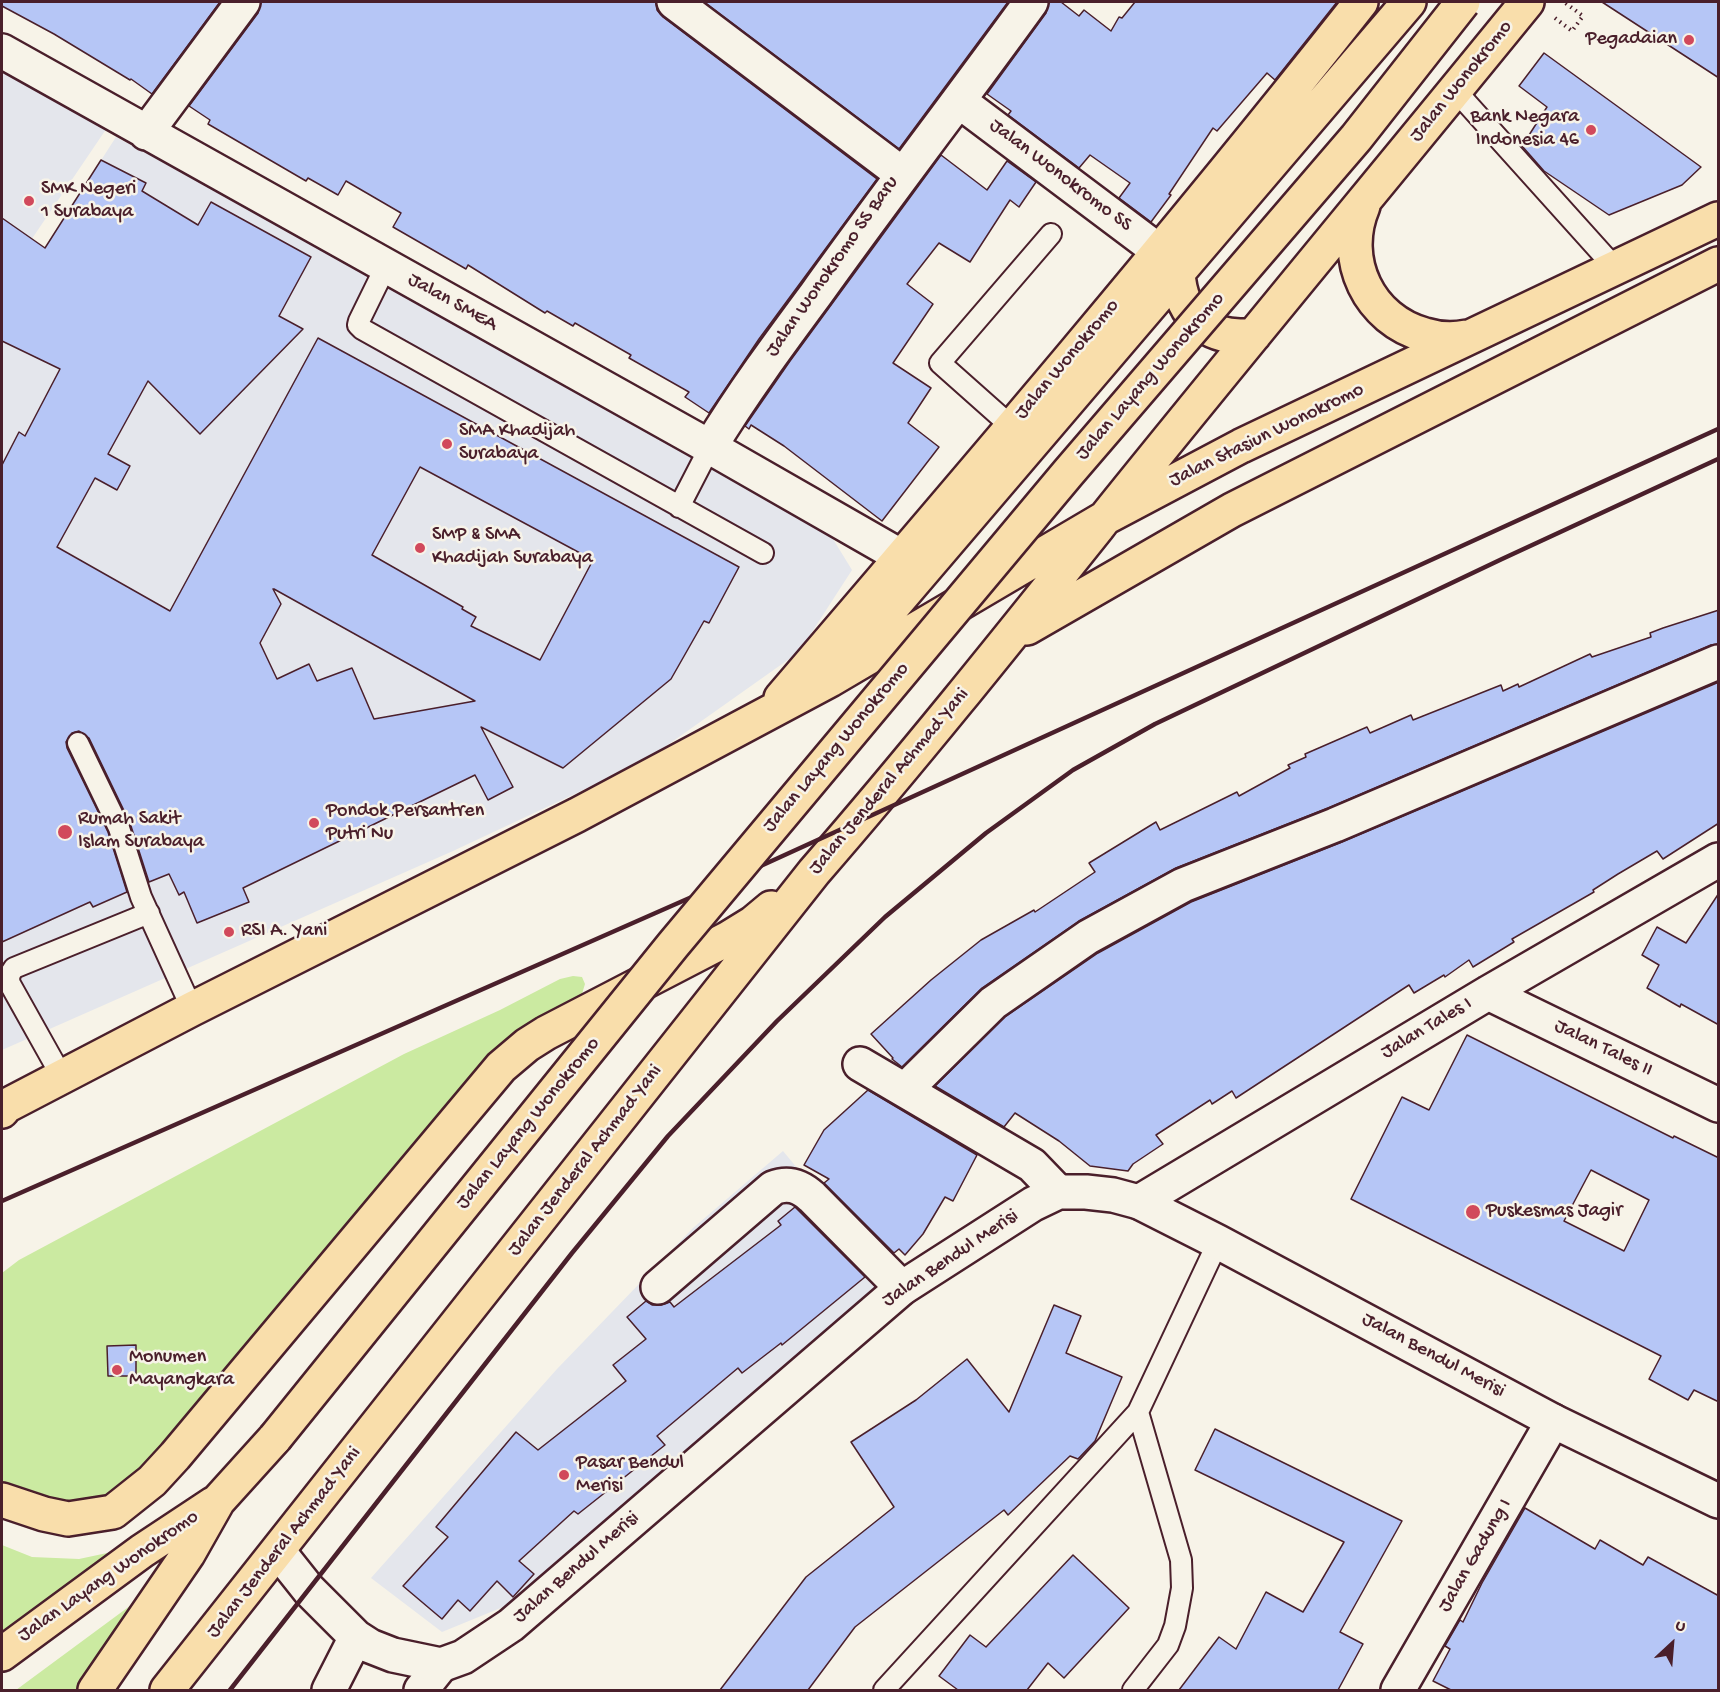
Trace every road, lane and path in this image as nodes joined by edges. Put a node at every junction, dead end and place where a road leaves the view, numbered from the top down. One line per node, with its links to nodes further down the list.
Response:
1 (243, 2): 13 (street)
2 (674, 2): 14 (street, Jalan Wonokromo SS Baru)
3 (1031, 2): 12 (street)
4 (1361, 2): 18 (highway, Jalan Wonokromo)
5 (1409, 2): 18 (highway, Jalan Wonokromo)
6 (1463, 2): 54 (highway, Jalan Layang Wonokromo, bridge)
7 (1527, 2): 11 (highway, Jalan Wonokromo)
8 (1564, 2): 9 (path)
9 (1572, 31)
10 (2, 51): 13 (street, Jalan SMEA)
11 (1455, 90): 15 (highway, Jalan Wonokromo); 20 (lane)
12 (959, 101): 14 (street); 18 (street, Jalan Wonokromo SS)
13 (146, 133): 21 (street, Jalan SMEA)
14 (902, 174): 25 (street, Jalan Wonokromo SS Baru)
15 (1367, 196): 22 (highway); 23 (highway, Jalan Wonokromo)
16 (1719, 219): 20 (highway, Jalan Stasiun Wonokromo)
17 (1051, 234): 24 (lane)
18 (1169, 262): 23 (highway); 24 (highway, Jalan Wonokromo); 32 (highway, Jalan Wonokromo)
19 (1719, 264): 30 (highway)
20 (1616, 269): 22 (highway, Jalan Stasiun Wonokromo)
21 (381, 276): 25 (street, Jalan SMEA); 26 (lane)
22 (1483, 333): 27 (highway, Jalan Stasiun Wonokromo)
23 (1254, 335): 27 (highway, Jalan Wonokromo)
24 (1012, 427): 29 (highway, Jalan Wonokromo)
25 (710, 447): 26 (lane); 29 (street, Jalan SMEA)
26 (679, 507): 28 (lane)
27 (1105, 518): 30 (highway, Jalan Wonokromo); 32 (highway, Jalan Stasiun Wonokromo)
28 (763, 553)
29 (902, 557): 33 (highway, Jalan Wonokromo)
30 (1011, 638): 36 (highway, Jalan Jenderal Achmad Yani)
31 (1719, 662): 43 (street)
32 (830, 680): 33 (highway)
33 (768, 713): 40 (highway)
34 (78, 743): 37 (lane)
35 (1719, 860): 39 (street, Jalan Tales I)
36 (814, 872): 53 (highway); 56 (highway, Jalan Jenderal Achmad Yani)
37 (149, 913): 38 (lane); 40 (lane)
38 (7, 973): 42 (lane)
39 (1488, 993): 44 (street, Jalan Tales II); 47 (street, Jalan Tales I)
40 (192, 1009): 42 (highway)
41 (860, 1064): 43 (street)
42 (62, 1077): 45 (highway)
43 (906, 1089): 46 (street)
44 (1719, 1105)
45 (3, 1109)
46 (1058, 1192): 47 (street, Jalan Bendul Merisi); 50 (street, Jalan Bendul Merisi)
47 (1139, 1202): 48 (street, Jalan Bendul Merisi)
48 (1218, 1242): 51 (lane); 52 (street, Jalan Bendul Merisi)
49 (658, 1287): 50 (street)
50 (902, 1288): 59 (street, Jalan Bendul Merisi)
51 (1138, 1412): 64 (lane); 65 (lane)
52 (1553, 1421): 55 (street, Jalan Bendul Merisi); 66 (street, Jalan Gadung I)
53 (2, 1500)
54 (218, 1500): 58 (highway, Jalan Layang Wonokromo); 60 (highway, Jalan Layang Wonokromo)
55 (1719, 1501)
56 (278, 1551): 57 (street); 61 (highway, Jalan Jenderal Achmad Yani)
57 (356, 1637): 59 (street); 62 (street)
58 (2, 1653)
59 (441, 1665): 63 (street)
60 (95, 1690)
61 (167, 1690)
62 (329, 1690)
63 (421, 1690)
64 (884, 1690)
65 (1133, 1690)
66 (1398, 1690)

